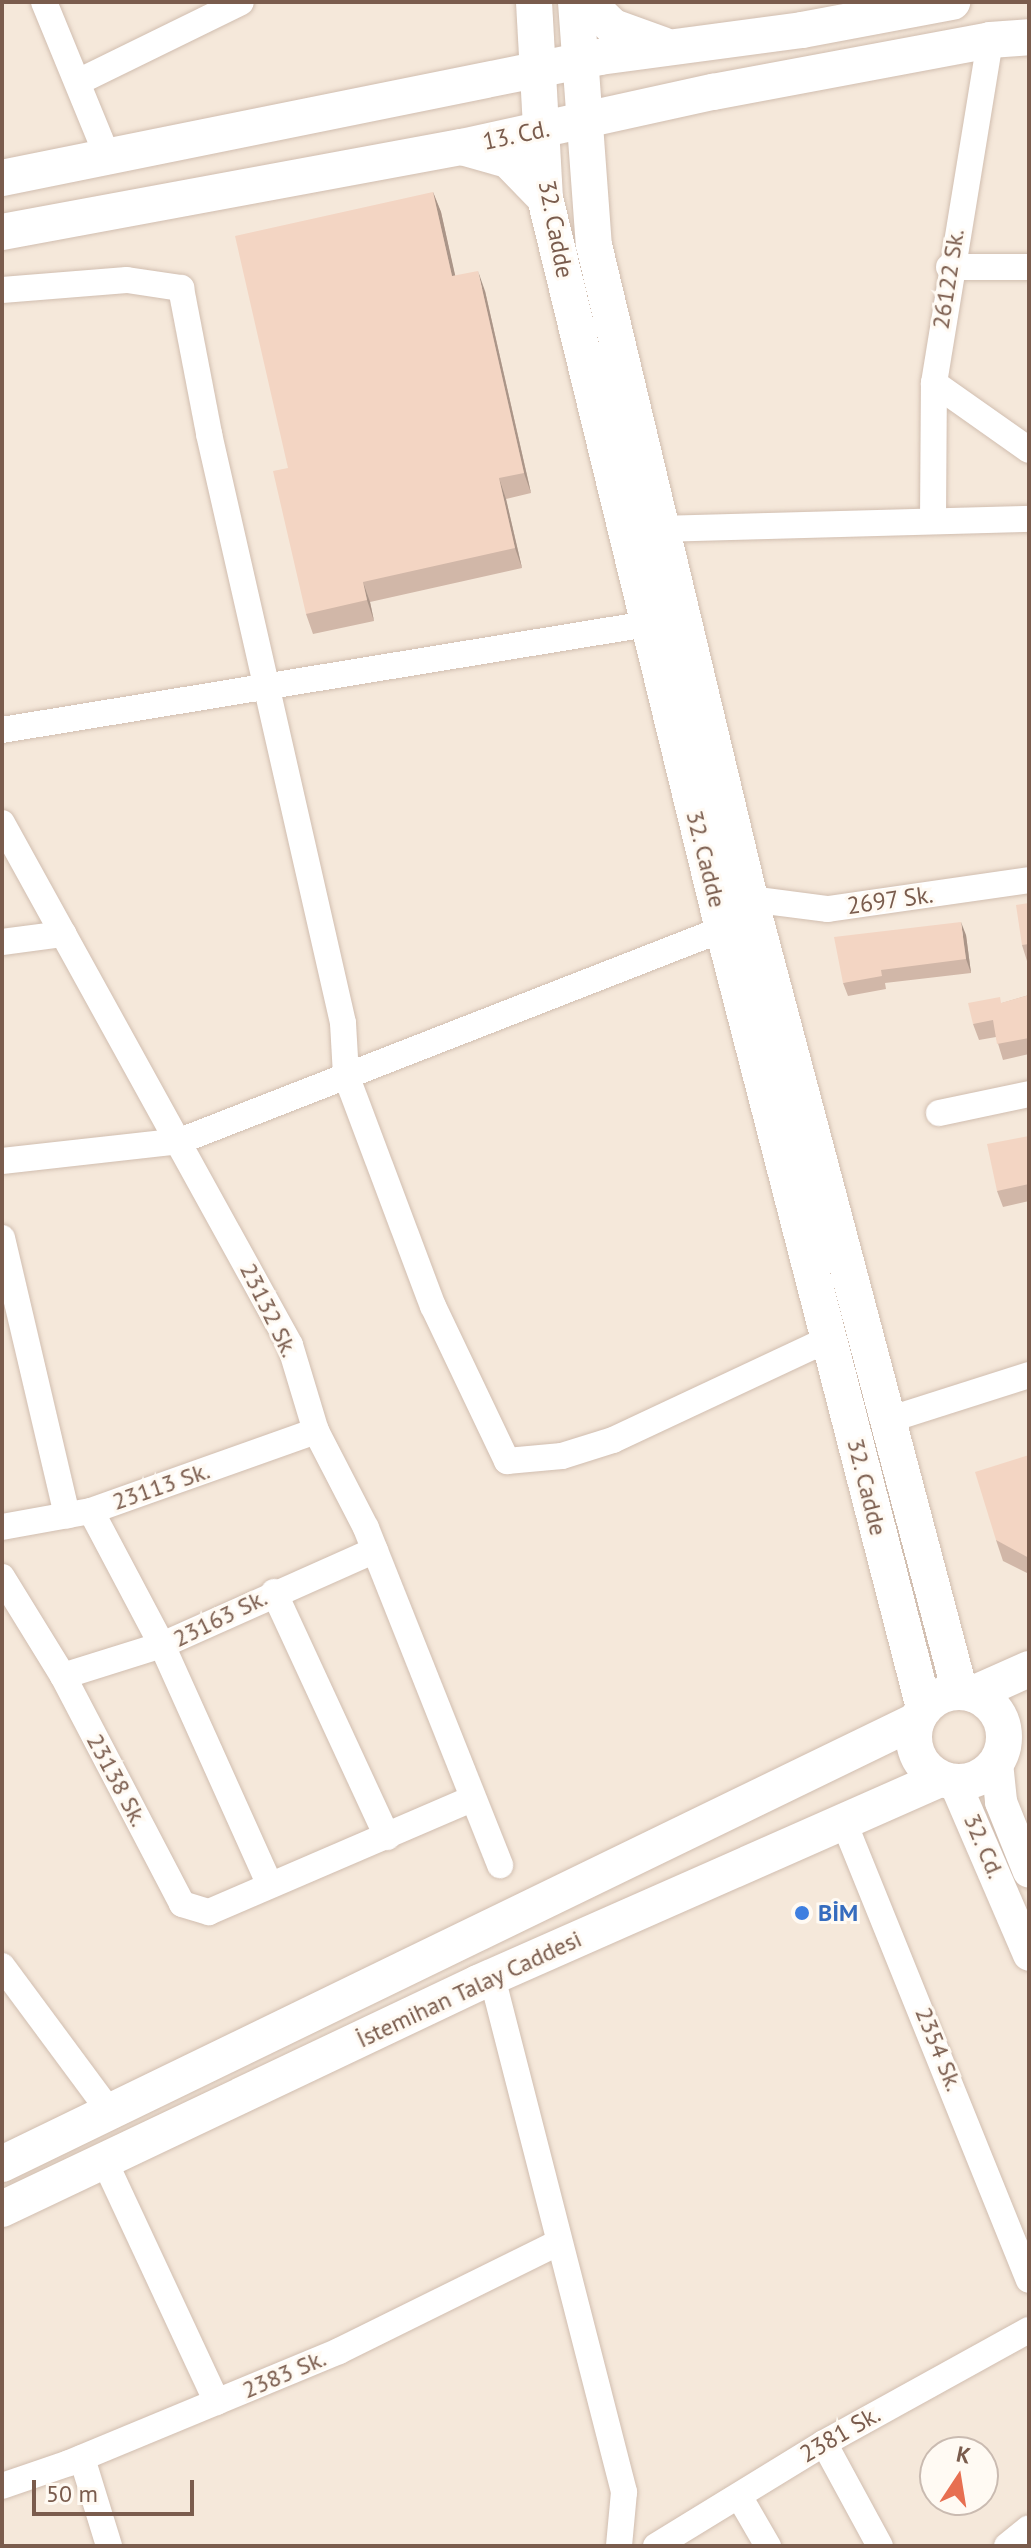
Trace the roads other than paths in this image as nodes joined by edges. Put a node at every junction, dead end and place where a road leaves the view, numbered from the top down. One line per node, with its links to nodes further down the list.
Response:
1 (44, 2): 14 (street)
2 (531, 2): 13 (main road, 32. Cadde); 15 (main road)
3 (553, 2): 13 (main road)
4 (576, 2): 12 (main road, 32. Cadde)
5 (587, 2): 11 (main road)
6 (952, 2): 8 (main road)
7 (224, 5): 14 (street)
8 (802, 30): 11 (main road); 12 (main road)
9 (1029, 37): 10 (main road, 13. Cd.)
10 (990, 40): 16 (main road, 13. Cd.); 27 (street, 26122 Sk.)
11 (669, 46): 12 (main road)
12 (590, 59): 13 (main road); 17 (main road, 32. Cadde)
13 (536, 63): 15 (main road); 18 (main road, 32. Cadde)
14 (80, 81): 20 (street)
15 (459, 85): 20 (main road)
16 (644, 108): 17 (main road, 13. Cd.); 23 (main road)
17 (585, 126): 18 (main road, 13. Cd.); 23 (main road, 32. Cadde); 26 (main road)
18 (531, 131): 19 (main road, 13. Cd.); 21 (main road); 24 (main road, 32. Cadde)
19 (462, 147): 21 (main road, 13. Cd.); 24 (main road)
20 (108, 158): 22 (main road)
21 (343, 166): 25 (main road, 13. Cd.)
22 (2, 178)
23 (591, 192): 26 (main road, 32. Cadde)
24 (545, 198): 35 (main road, 32. Cadde)
25 (2, 232)
26 (594, 245): 34 (main road, 32. Cadde)
27 (949, 267): 28 (street); 30 (street, 26122 Sk.)
28 (1029, 267)
29 (2, 290): 36 (street)
30 (934, 383): 31 (street); 33 (street, 26122 Sk.)
31 (1029, 450)
32 (1029, 519): 33 (street)
33 (933, 520): 34 (street)
34 (662, 529): 40 (main road, 32. Cadde)
35 (647, 624): 36 (street); 41 (main road, 32. Cadde)
36 (264, 685): 37 (street); 44 (street)
37 (2, 730)
38 (2, 823): 42 (street, 23132 Sk.)
39 (1029, 880): 40 (street, 2697 Sk.)
40 (750, 899): 52 (main road, 32. Cadde)
41 (723, 929): 44 (street); 50 (main road, 32. Cadde)
42 (63, 934): 43 (street); 47 (street, 23132 Sk.)
43 (2, 942)
44 (346, 1075): 47 (street); 50 (street)
45 (1029, 1094): 46 (street)
46 (939, 1113)
47 (180, 1141): 48 (street); 53 (street, 23132 Sk.)
48 (2, 1161)
49 (2, 1238): 54 (street)
50 (829, 1339): 63 (main road, 32. Cadde)
51 (1029, 1375): 52 (street)
52 (885, 1421): 62 (main road, 32. Cadde)
53 (316, 1431): 54 (street, 23113 Sk.); 56 (street, 23132 Sk.)
54 (79, 1513): 55 (street, 23113 Sk.); 59 (street)
55 (2, 1527)
56 (375, 1550): 58 (street, 23163 Sk.); 66 (street, 23132 Sk.)
57 (2, 1577): 61 (street, 23138 Sk.)
58 (274, 1592): 59 (street, 23163 Sk.); 68 (street)
59 (162, 1645): 61 (street, 23163 Sk.); 71 (street)
60 (1029, 1669): 62 (main road)
61 (63, 1676): 71 (street, 23138 Sk.)
62 (966, 1693): 63 (main road); 64 (main road)
63 (921, 1714): 65 (main road); 75 (main road, İstemihan Talay Caddesi)
64 (1010, 1749): 65 (main road); 70 (street, 32. Cd.)
65 (947, 1781): 67 (main road, İstemihan Talay Caddesi); 72 (street, 32. Cd.)
66 (472, 1799): 68 (street, 23138 Sk.); 69 (street, 23132 Sk.)
67 (843, 1820): 74 (main road, İstemihan Talay Caddesi); 80 (street, 2354 Sk.)
68 (387, 1837): 71 (street, 23138 Sk.)
69 (500, 1865)
70 (1029, 1872)
71 (270, 1885)
72 (1029, 1955)
73 (2, 1966): 75 (street)
74 (492, 1977): 76 (main road, İstemihan Talay Caddesi); 79 (street)
75 (110, 2112): 77 (main road, İstemihan Talay Caddesi)
76 (104, 2160): 78 (main road, İstemihan Talay Caddesi); 82 (street)
77 (2, 2164)
78 (2, 2209)
79 (558, 2243): 82 (street, 2383 Sk.); 89 (street)
80 (1029, 2280)
81 (1029, 2330): 83 (street, 2381 Sk.)
82 (217, 2402): 84 (street, 2383 Sk.)
83 (824, 2443): 86 (street, 2381 Sk.); 92 (street)
84 (82, 2458): 85 (street, 2383 Sk.); 88 (street)
85 (2, 2486)
86 (739, 2496): 90 (street, 2381 Sk.); 91 (street)
87 (1029, 2528): 93 (street)
88 (109, 2546)
89 (619, 2546)
90 (656, 2546)
91 (768, 2546)
92 (880, 2546)
93 (1007, 2546)

